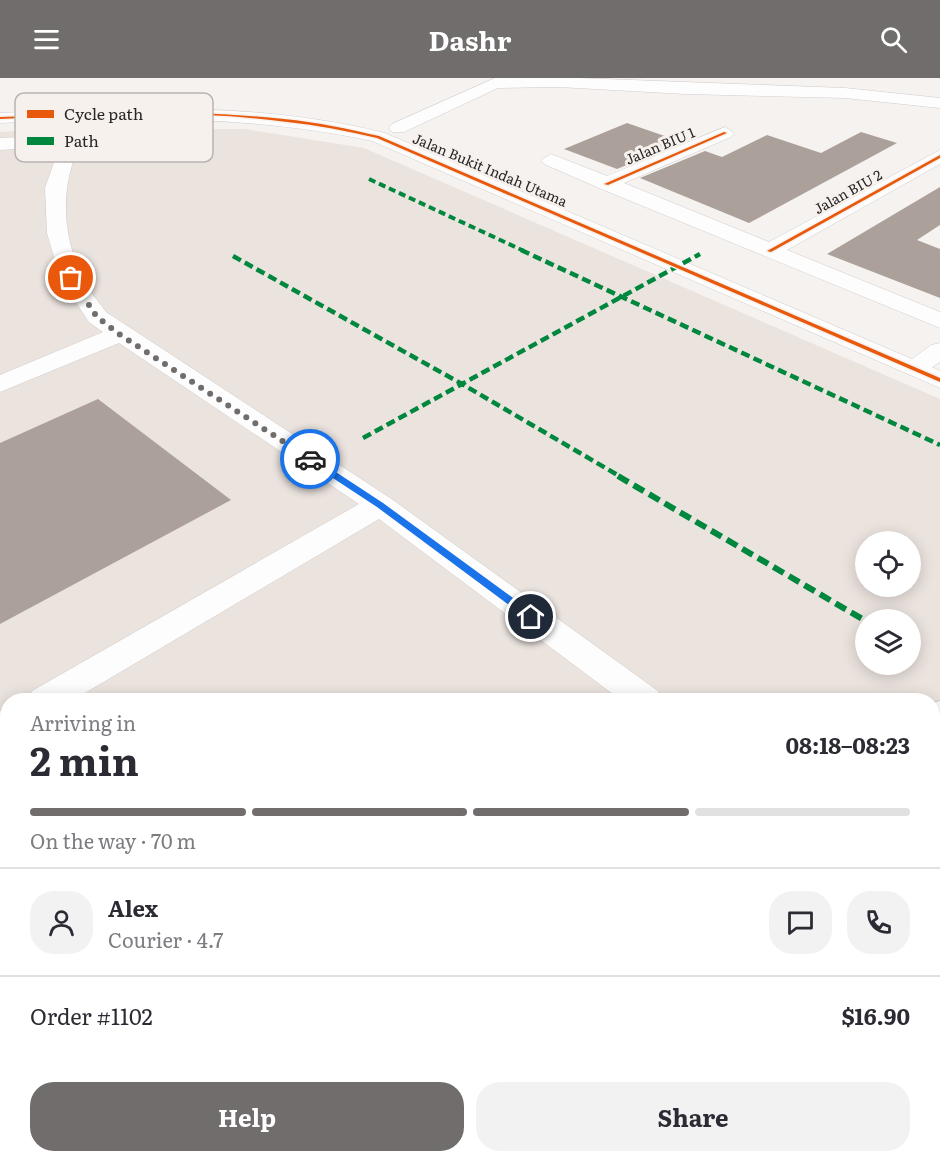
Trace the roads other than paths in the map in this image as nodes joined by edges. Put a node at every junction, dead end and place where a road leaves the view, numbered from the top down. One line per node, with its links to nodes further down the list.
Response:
1 (845, 85): 2 (street); 9 (street)
2 (940, 103)
3 (0, 106): 4 (street, Jalan Bukit Indah Utama)
4 (15, 106)
5 (213, 106): 9 (street, Jalan Bukit Indah Utama)
6 (15, 117): 8 (street, Jalan Bukit Indah Utama)
7 (213, 117): 23 (street, Jalan Bukit Indah Utama)
8 (0, 118)
9 (398, 128): 17 (street, Jalan Bukit Indah Utama)
10 (725, 133): 16 (street, Jalan BIU 1)
11 (15, 143): 12 (street)
12 (0, 144)
13 (940, 156): 19 (street, Jalan BIU 2)
14 (551, 160): 16 (street)
15 (64, 162): 22 (street)
16 (606, 184): 19 (street)
17 (646, 231)
18 (678, 245): 20 (street)
19 (769, 251): 21 (street)
20 (721, 263)
21 (940, 321)
22 (119, 334): 25 (street); 26 (street)
23 (929, 354): 24 (street, Jalan Bukit Indah Utama)
24 (940, 380)
25 (0, 384)
26 (380, 505): 27 (street); 28 (street)
27 (57, 693)
28 (635, 693)

